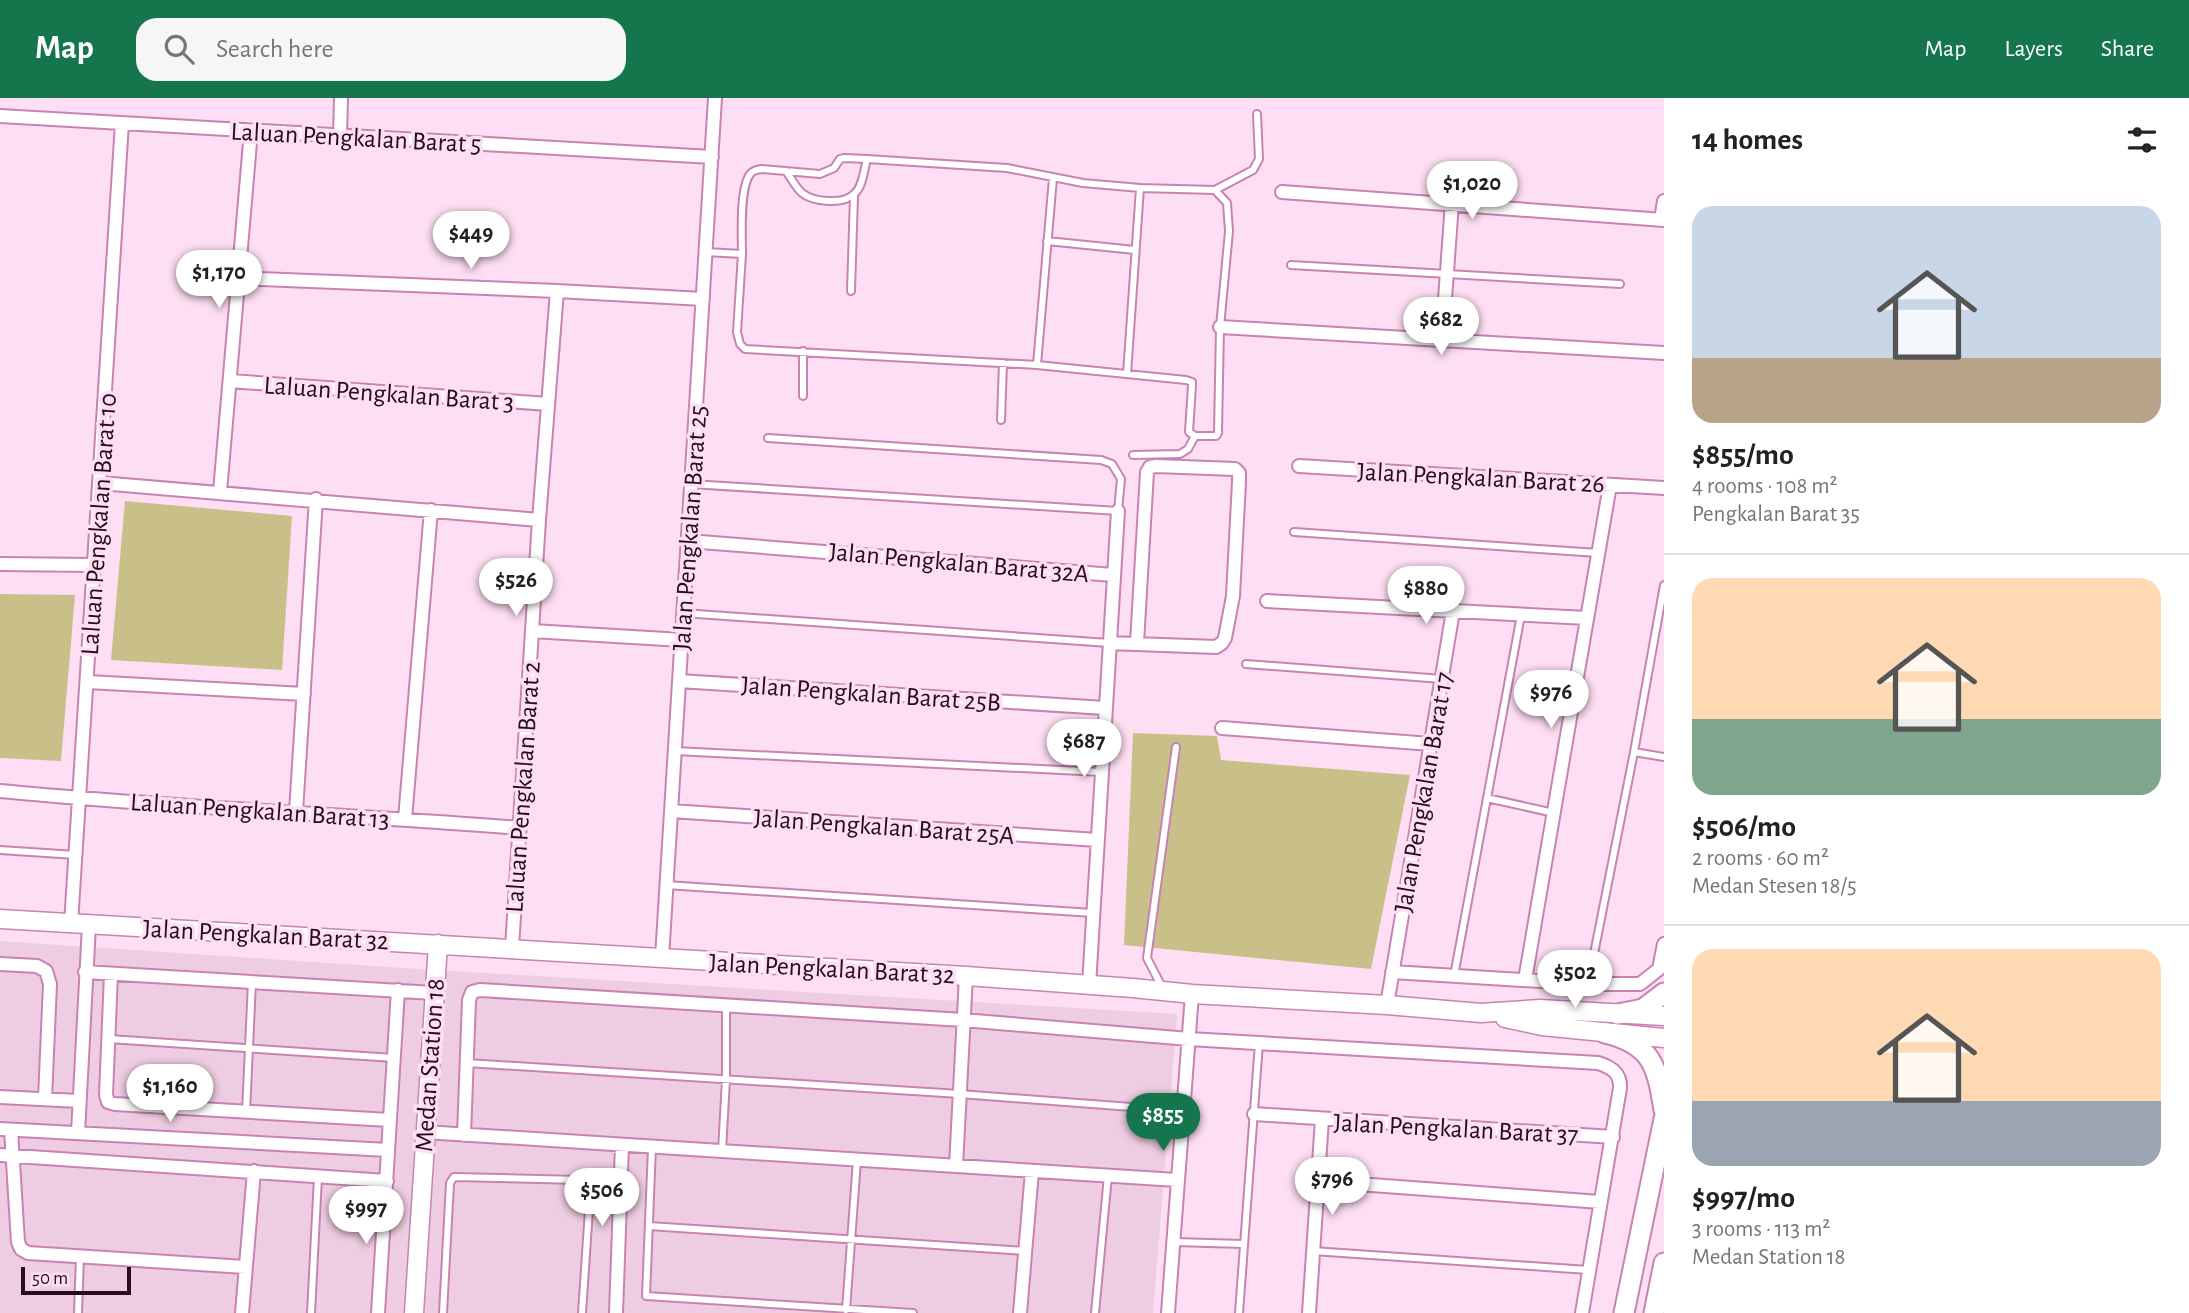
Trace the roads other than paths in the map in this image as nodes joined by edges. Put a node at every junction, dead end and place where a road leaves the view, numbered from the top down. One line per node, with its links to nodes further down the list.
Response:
1 (341, 98): 7 (street)
2 (715, 98): 8 (street, Jalan Pengkalan Barat 25)
3 (1257, 114): 13 (lane)
4 (0, 117): 5 (street, Laluan Pengkalan Barat 5)
5 (122, 124): 6 (street, Laluan Pengkalan Barat 5); 45 (street, Laluan Pengkalan Barat 10)
6 (251, 131): 7 (street, Laluan Pengkalan Barat 5); 25 (street)
7 (340, 136): 8 (street, Laluan Pengkalan Barat 5)
8 (712, 157): 21 (street, Jalan Pengkalan Barat 25)
9 (867, 159): 10 (lane); 11 (lane); 15 (lane)
10 (786, 171): 15 (lane); 22 (lane)
11 (1053, 178): 12 (lane); 19 (lane)
12 (1140, 188): 13 (lane); 20 (lane)
13 (1214, 190): 30 (lane)
14 (1282, 192): 17 (street)
15 (853, 196): 28 (lane)
16 (1664, 201): 18 (street)
17 (1452, 203): 18 (street); 24 (street)
18 (1663, 220)
19 (1048, 241): 20 (lane); 35 (lane)
20 (1135, 250): 36 (lane)
21 (706, 253): 22 (lane); 29 (street, Jalan Pengkalan Barat 25)
22 (742, 254): 32 (lane)
23 (1291, 265): 24 (lane)
24 (1447, 273): 26 (lane); 31 (street)
25 (238, 278): 27 (street); 37 (street)
26 (1620, 284)
27 (557, 291): 29 (street); 39 (street, Laluan Pengkalan Barat 2)
28 (850, 291)
29 (703, 299): 46 (street, Jalan Pengkalan Barat 25)
30 (1220, 327): 31 (street); 41 (lane)
31 (1442, 340): 33 (street)
32 (803, 351): 34 (lane); 38 (lane)
33 (1664, 353)
34 (1003, 363): 35 (lane); 40 (lane)
35 (1037, 365): 36 (lane)
36 (1127, 374): 41 (lane)
37 (230, 381): 39 (street, Laluan Pengkalan Barat 3); 49 (street)
38 (803, 396)
39 (548, 404): 53 (street, Laluan Pengkalan Barat 2)
40 (1001, 420)
41 (1195, 436): 43 (lane)
42 (768, 438): 52 (lane)
43 (1133, 455)
44 (1299, 466): 47 (street, Jalan Pengkalan Barat 26)
45 (100, 482): 49 (street); 58 (street, Laluan Pengkalan Barat 10)
46 (691, 484): 52 (lane); 55 (street, Jalan Pengkalan Barat 25)
47 (1610, 485): 48 (street, Jalan Pengkalan Barat 26); 56 (street)
48 (1664, 488)
49 (220, 492): 50 (street)
50 (316, 499): 51 (street); 74 (street)
51 (431, 510): 53 (street); 89 (street)
52 (1118, 511): 59 (street)
53 (539, 520): 66 (street, Laluan Pengkalan Barat 2)
54 (1294, 532): 56 (lane)
55 (688, 541): 59 (street, Jalan Pengkalan Barat 32A); 63 (street, Jalan Pengkalan Barat 25)
56 (1598, 553): 65 (street)
57 (0, 564): 58 (street)
58 (94, 565): 73 (street, Laluan Pengkalan Barat 10)
59 (1113, 575): 68 (street, Jalan Pengkalan Barat 32A)
60 (1664, 585): 80 (lane)
61 (1267, 601): 62 (street)
62 (1453, 611): 64 (street); 71 (street, Jalan Pengkalan Barat 17)
63 (683, 613): 67 (street, Jalan Pengkalan Barat 25); 68 (lane)
64 (1521, 615): 65 (street); 84 (lane)
65 (1587, 618): 88 (street)
66 (532, 631): 67 (street); 90 (street, Laluan Pengkalan Barat 2)
67 (681, 640): 72 (street, Jalan Pengkalan Barat 25)
68 (1109, 643): 69 (street); 75 (street, Jalan Pengkalan Barat 32A)
69 (1137, 643): 69 (street)
70 (1246, 664): 71 (lane)
71 (1441, 678): 77 (street, Jalan Pengkalan Barat 17)
72 (679, 681): 75 (street, Jalan Pengkalan Barat 25B); 79 (street, Jalan Pengkalan Barat 25)
73 (88, 682): 74 (street); 85 (street, Laluan Pengkalan Barat 10)
74 (304, 694): 87 (street)
75 (1105, 708): 82 (street, Jalan Pengkalan Barat 32A)
76 (1222, 728): 77 (street)
77 (1431, 744): 104 (street, Jalan Pengkalan Barat 17)
78 (1177, 747): 113 (lane)
79 (675, 751): 82 (lane); 86 (street, Jalan Pengkalan Barat 25)
80 (1634, 752): 81 (lane); 110 (lane)
81 (1664, 757)
82 (1101, 772): 91 (street, Jalan Pengkalan Barat 32A)
83 (0, 791): 85 (street, Laluan Pengkalan Barat 13)
84 (1488, 798): 88 (lane); 106 (lane)
85 (80, 799): 87 (street, Laluan Pengkalan Barat 13); 93 (street, Laluan Pengkalan Barat 10)
86 (671, 811): 91 (street, Jalan Pengkalan Barat 25A); 94 (street, Jalan Pengkalan Barat 25)
87 (296, 812): 89 (street, Laluan Pengkalan Barat 13)
88 (1554, 813): 108 (street)
89 (405, 819): 90 (street, Laluan Pengkalan Barat 13)
90 (520, 828): 100 (street, Laluan Pengkalan Barat 2)
91 (1097, 840): 95 (street, Jalan Pengkalan Barat 32A)
92 (0, 850): 93 (lane)
93 (76, 855): 97 (street, Laluan Pengkalan Barat 10)
94 (666, 886): 95 (lane); 101 (street, Jalan Pengkalan Barat 25)
95 (1093, 913): 111 (street, Jalan Pengkalan Barat 32A)
96 (0, 919): 97 (street, Jalan Pengkalan Barat 32)
97 (80, 924): 98 (street, Jalan Pengkalan Barat 32); 103 (street, Laluan Pengkalan Barat 10)
98 (438, 944): 100 (street, Jalan Pengkalan Barat 32); 114 (street, Medan Station 18)
99 (1664, 944): 110 (street)
100 (512, 948): 101 (street, Jalan Pengkalan Barat 32)
101 (662, 958): 107 (street, Jalan Pengkalan Barat 32)
102 (0, 964): 134 (street)
103 (85, 972): 105 (street); 135 (street, Laluan Pengkalan Barat 10)
104 (1392, 972): 106 (street); 117 (street, Jalan Pengkalan Barat 17)
105 (111, 974): 109 (street); 125 (street)
106 (1454, 975): 108 (street)
107 (966, 976): 111 (street, Jalan Pengkalan Barat 32); 122 (street)
108 (1525, 980): 110 (street)
109 (252, 982): 112 (street); 128 (lane)
110 (1588, 984)
111 (1089, 985): 113 (street, Jalan Pengkalan Barat 32)
112 (398, 990): 114 (street); 129 (street)
113 (1164, 991): 116 (street, Jalan Pengkalan Barat 32)
114 (434, 993): 144 (street, Medan Station 18)
115 (1664, 993): 120 (main road)
116 (1192, 995): 117 (street, Jalan Pengkalan Barat 32); 126 (street)
117 (1387, 1005): 119 (street, Jalan Pengkalan Barat 32)
118 (726, 1006): 122 (street); 130 (street); 131 (lane)
119 (1481, 1013): 120 (street, Jalan Pengkalan Barat 32); 123 (street)
120 (1618, 1014): 121 (street, Jalan Pengkalan Barat 32)
121 (1664, 1016)
122 (963, 1020): 126 (street); 132 (street)
123 (1605, 1033): 124 (street); 136 (main road)
124 (1664, 1038)
125 (108, 1039): 128 (lane); 138 (street)
126 (1189, 1039): 127 (street); 137 (street)
127 (1259, 1043): 139 (lane); 147 (street)
128 (249, 1050): 129 (lane); 138 (lane)
129 (394, 1058): 142 (street)
130 (467, 1063): 131 (lane); 146 (street)
131 (726, 1079): 132 (lane); 151 (lane)
132 (960, 1094): 137 (lane); 155 (street)
133 (0, 1097): 134 (street)
134 (45, 1099): 135 (street)
135 (79, 1101): 145 (street, Laluan Pengkalan Barat 10)
136 (1664, 1110)
137 (1184, 1111): 160 (street)
138 (246, 1112): 142 (street)
139 (1254, 1114): 140 (street); 169 (lane)
140 (1322, 1119): 147 (street, Jalan Pengkalan Barat 37); 164 (street, Jalan Pengkalan Barat 37)
141 (1664, 1119): 192 (main road)
142 (389, 1120): 150 (street)
143 (6, 1129): 145 (street); 153 (street)
144 (424, 1132): 146 (street); 181 (street, Medan Station 18)
145 (78, 1133): 150 (street)
146 (464, 1135): 148 (street)
147 (1613, 1137): 165 (street)
148 (622, 1145): 149 (street); 163 (street)
149 (652, 1147): 151 (street); 166 (lane)
150 (388, 1150): 161 (street)
151 (722, 1151): 154 (street)
152 (0, 1155): 153 (street)
153 (14, 1156): 156 (street); 172 (street)
154 (857, 1160): 155 (street); 167 (lane)
155 (956, 1166): 157 (street)
156 (254, 1171): 158 (street); 174 (street)
157 (1032, 1171): 159 (street); 170 (street)
158 (318, 1175): 161 (street); 179 (lane)
159 (1108, 1176): 160 (street); 187 (lane)
160 (1177, 1180): 168 (street)
161 (387, 1181): 180 (street)
162 (591, 1181): 163 (lane); 182 (lane); 183 (lane)
163 (621, 1181): 184 (street)
164 (1318, 1181): 165 (street); 171 (street, Jalan Pengkalan Barat 37)
165 (1600, 1202): 175 (street)
166 (649, 1226): 167 (lane); 176 (lane)
167 (851, 1239): 170 (lane); 176 (lane)
168 (1174, 1242): 169 (lane); 188 (street)
169 (1243, 1244): 189 (lane)
170 (1026, 1251): 186 (street)
171 (1313, 1251): 175 (lane); 190 (street, Jalan Pengkalan Barat 37)
172 (80, 1257): 174 (street); 177 (lane)
173 (1664, 1263): 193 (main road)
174 (245, 1267): 178 (street)
175 (1588, 1270): 191 (street)
176 (846, 1310): 185 (lane)
177 (78, 1313)
178 (242, 1313)
179 (310, 1313)
180 (378, 1313)
181 (414, 1313)
182 (443, 1313)
183 (582, 1313)
184 (616, 1313)
185 (913, 1313)
186 (1020, 1313)
187 (1095, 1313)
188 (1168, 1313)
189 (1239, 1313)
190 (1309, 1313)
191 (1582, 1313)
192 (1625, 1313)
193 (1654, 1313)

